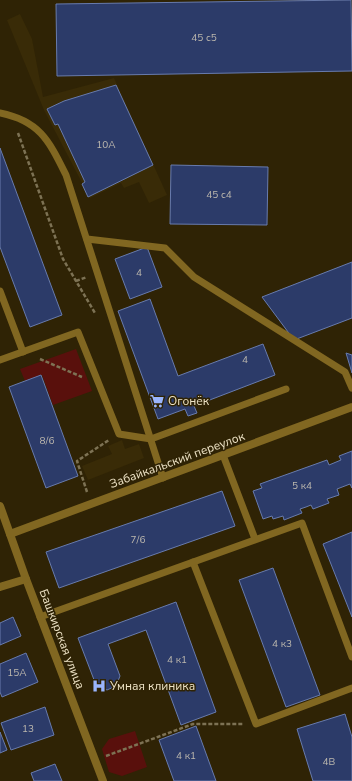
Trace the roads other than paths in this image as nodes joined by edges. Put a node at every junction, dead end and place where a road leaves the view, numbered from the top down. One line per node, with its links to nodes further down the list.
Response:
1 (0, 113): 2 (lane)
2 (87, 239): 6 (lane); 9 (lane)
3 (0, 292): 4 (lane)
4 (22, 352): 5 (lane); 9 (lane)
5 (0, 360)
6 (352, 388)
7 (286, 389): 9 (lane)
8 (352, 407): 10 (street, Забайкальский переулок)
9 (151, 439): 11 (lane)
10 (223, 455): 11 (street, Забайкальский переулок); 14 (lane)
11 (163, 478): 13 (street, Забайкальский переулок)
12 (0, 506): 13 (street, Башкирская улица)
13 (10, 534): 16 (street, Башкирская улица)
14 (255, 539): 15 (lane); 19 (lane)
15 (193, 562): 18 (lane); 20 (lane)
16 (26, 579): 17 (street); 18 (street, Башкирская улица)
17 (0, 587)
18 (40, 617): 21 (street, Башкирская улица)
19 (352, 657)
20 (352, 688)
21 (102, 781)

